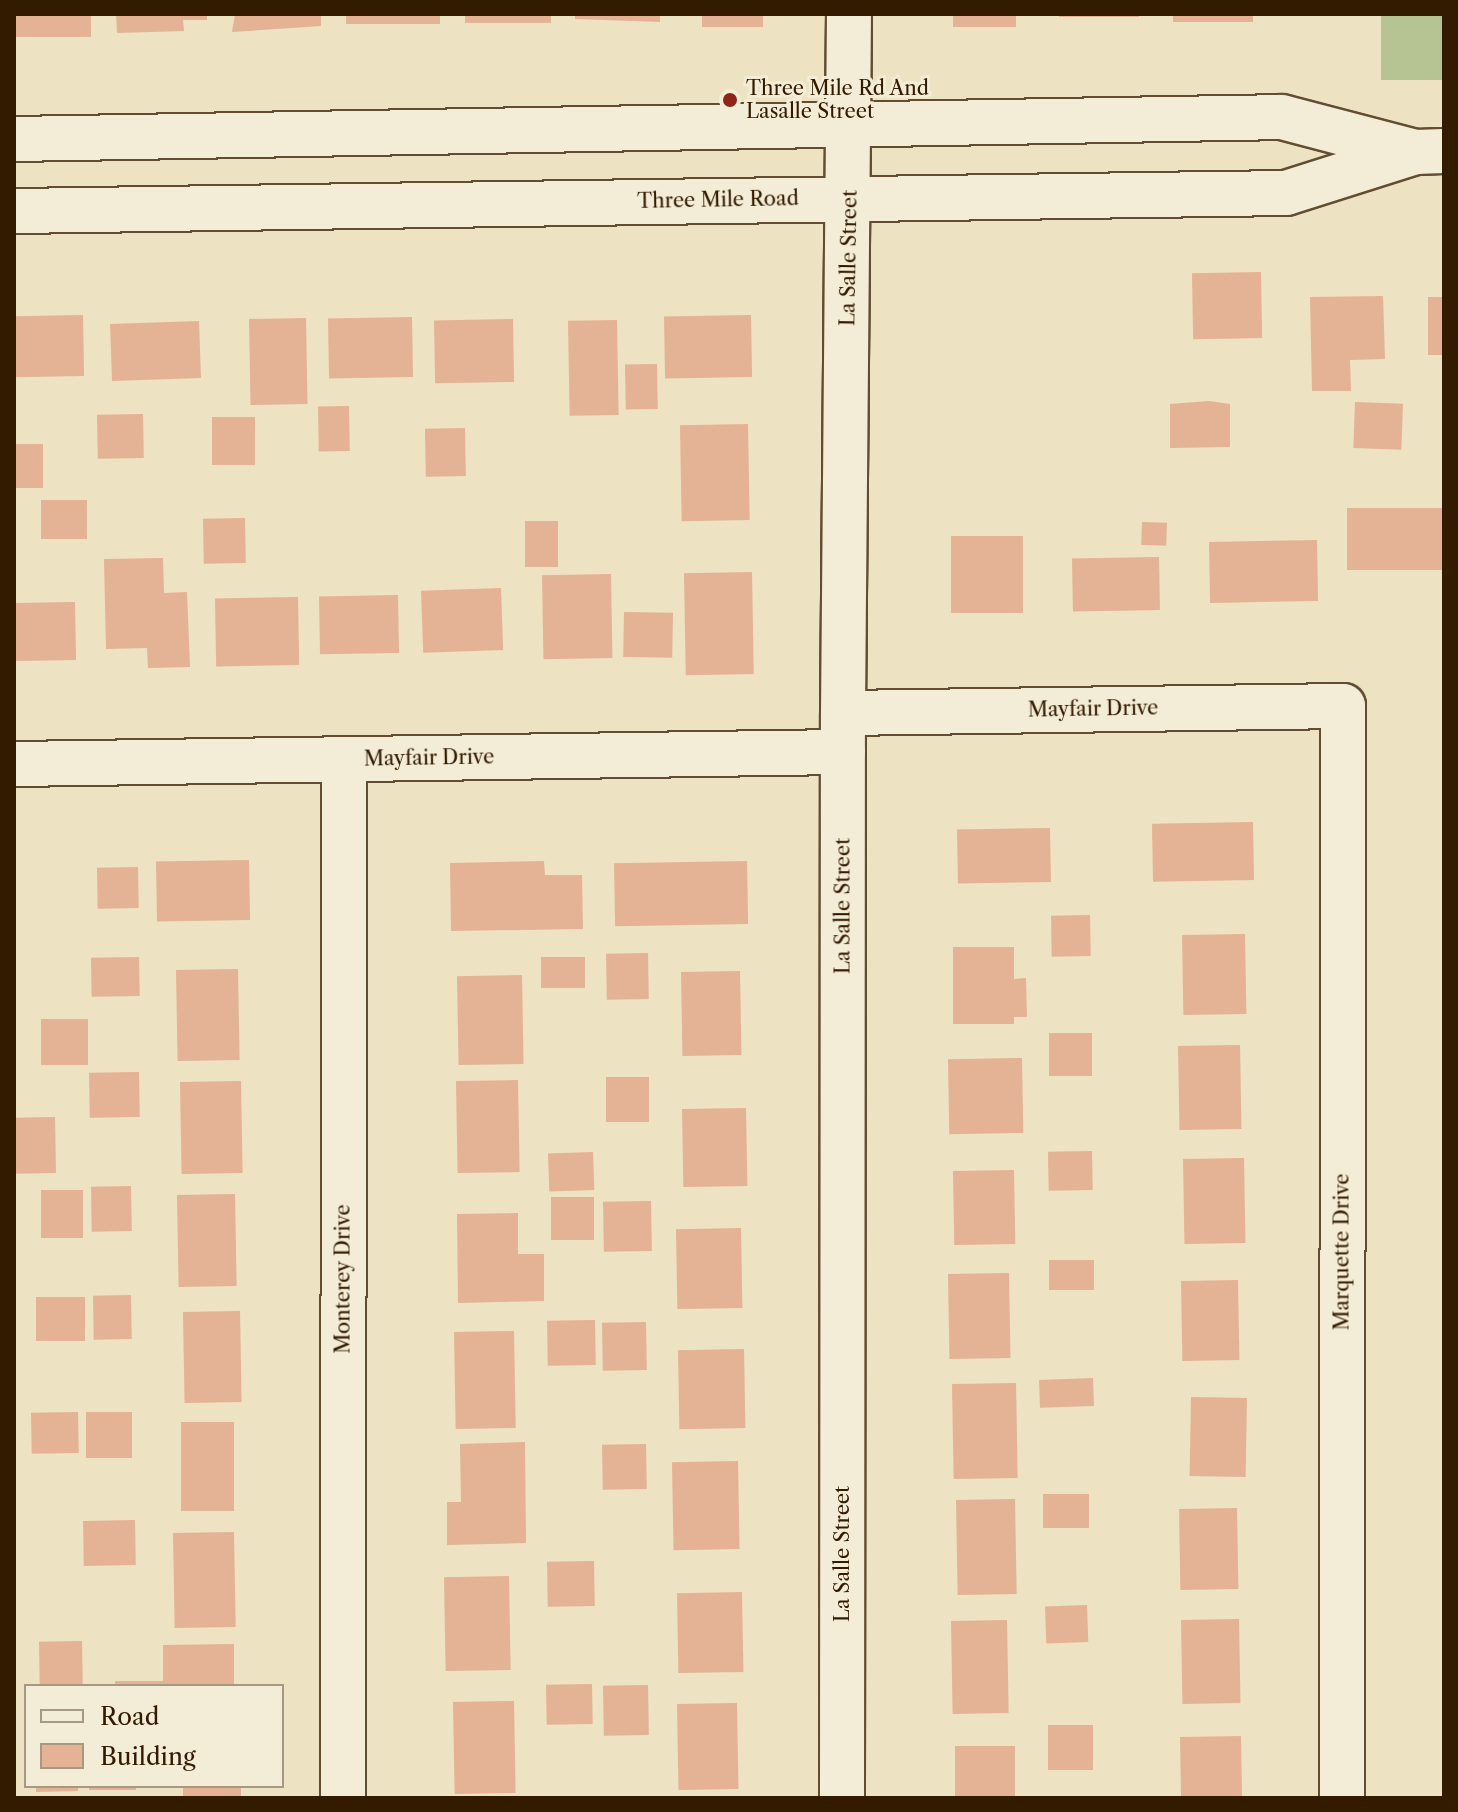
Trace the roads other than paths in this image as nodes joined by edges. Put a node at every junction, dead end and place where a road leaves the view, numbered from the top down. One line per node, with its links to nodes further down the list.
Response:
1 (849, 14): 2 (street, La Salle Street)
2 (849, 128): 3 (street, Three Mile Road); 4 (street, Three Mile Road); 5 (street, La Salle Street)
3 (14, 139)
4 (1430, 152): 5 (street, Three Mile Road)
5 (850, 198): 6 (street, Three Mile Road); 8 (street, La Salle Street)
6 (14, 211)
7 (1343, 706): 8 (street, Mayfair Drive); 13 (street, Marquette Drive)
8 (843, 732): 9 (street, Mayfair Drive); 12 (street, La Salle Street)
9 (344, 759): 10 (street, Mayfair Drive); 11 (street, Monterey Drive)
10 (14, 764)
11 (343, 1798)
12 (842, 1798)
13 (1342, 1798)

